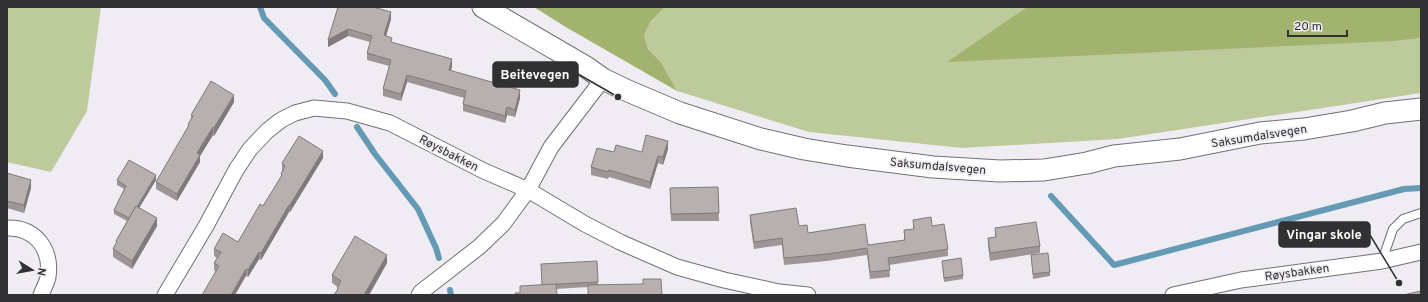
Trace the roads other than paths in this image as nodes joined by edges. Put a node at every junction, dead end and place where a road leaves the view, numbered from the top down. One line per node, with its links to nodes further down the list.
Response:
1 (483, 7): 2 (main road, Saksumdalsvegen)
2 (603, 79): 3 (main road, Saksumdalsvegen); 4 (street)
3 (1421, 108)
4 (528, 190): 10 (street, Røysbakken); 11 (street); 12 (street, Røysbakken)
5 (1421, 213): 8 (lane)
6 (7, 228): 9 (street)
7 (1421, 252): 8 (street, Røysbakken)
8 (1382, 261): 13 (street, Røysbakken)
9 (41, 295)
10 (165, 295)
11 (419, 295)
12 (808, 295)
13 (1173, 295)

